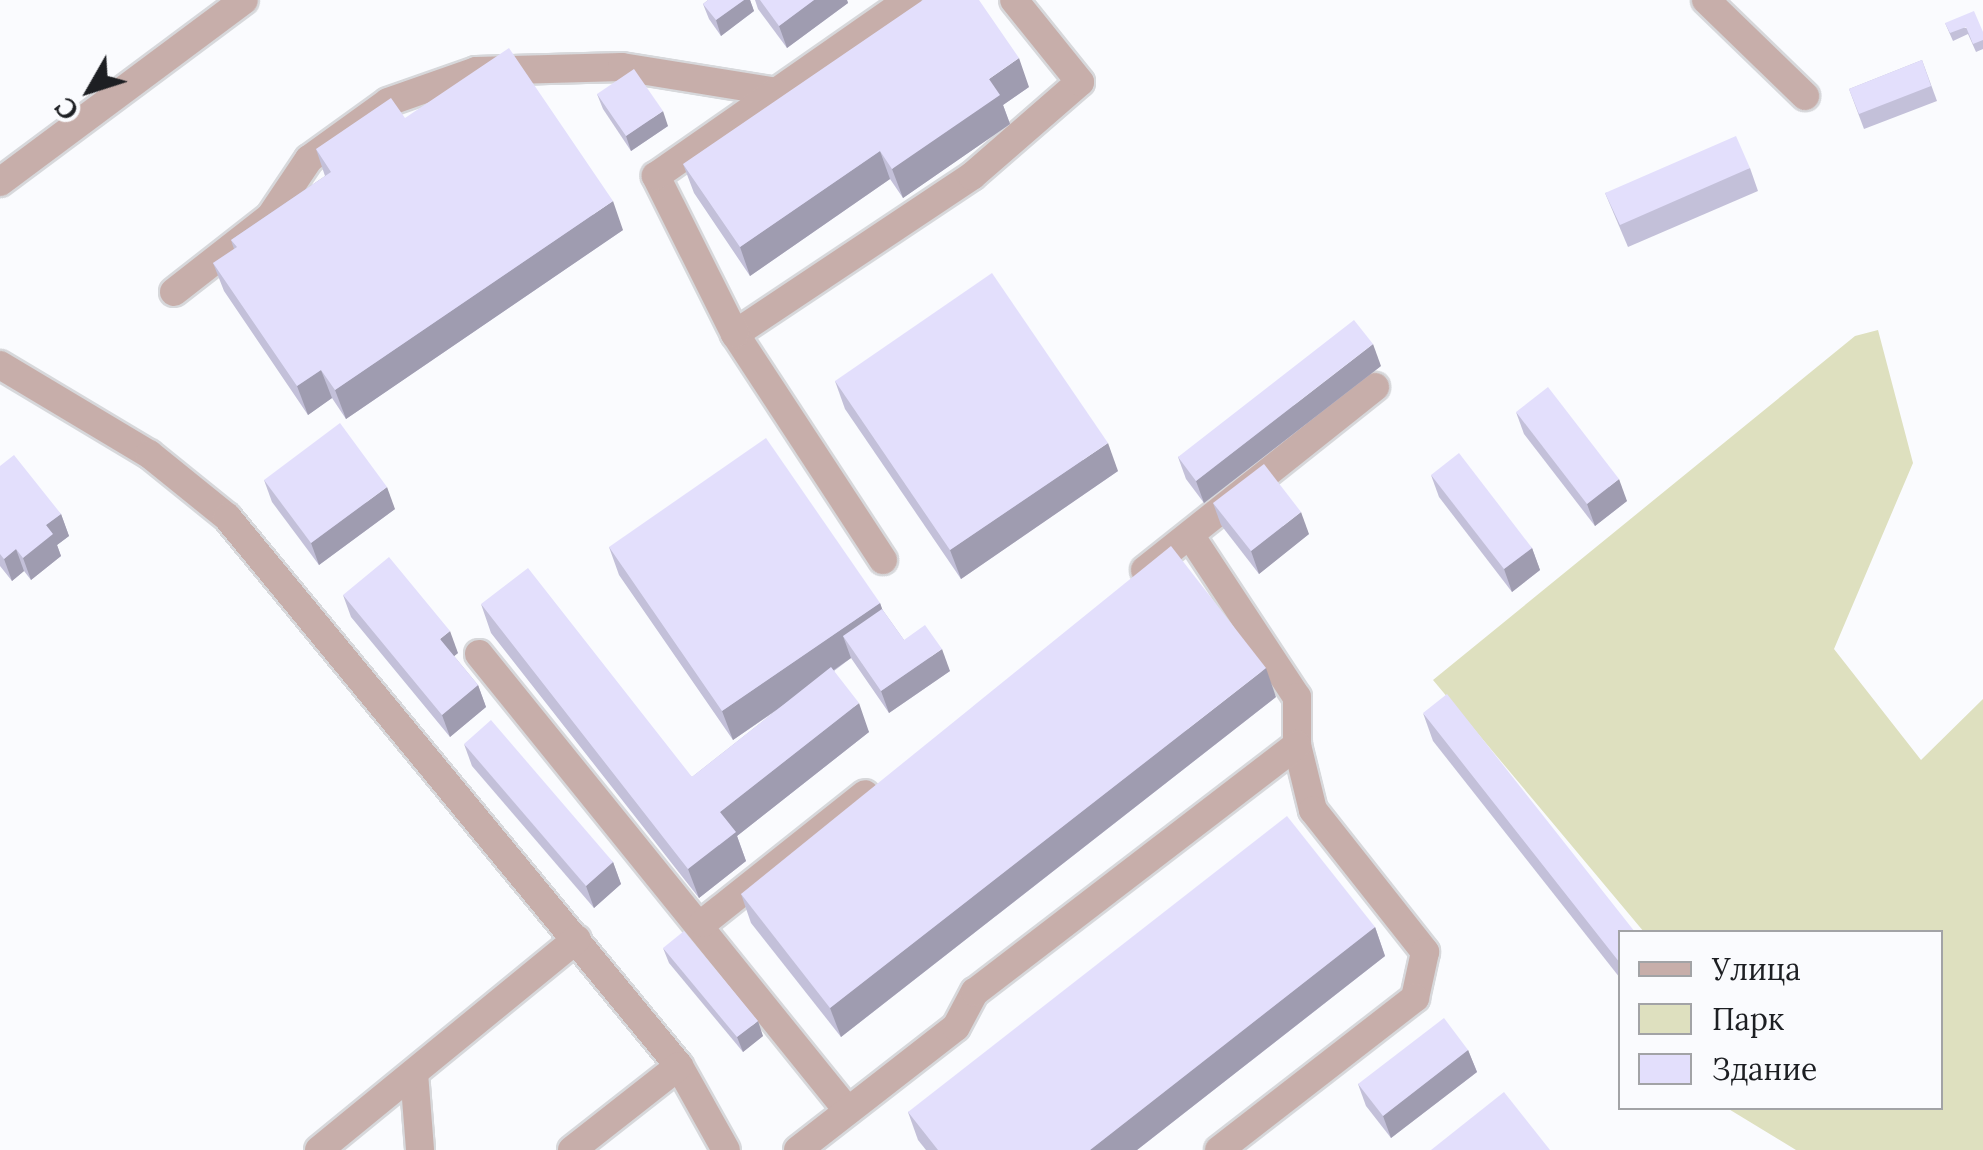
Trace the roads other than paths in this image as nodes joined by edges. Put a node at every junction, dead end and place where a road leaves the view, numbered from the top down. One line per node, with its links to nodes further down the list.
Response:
1 (244, 0): 7 (street)
2 (908, 0): 5 (street)
3 (1014, 0): 9 (street)
4 (1706, 0): 6 (street)
5 (776, 92): 8 (street); 9 (street)
6 (1805, 96)
7 (0, 182)
8 (174, 292)
9 (735, 334): 13 (street)
10 (0, 365): 19 (street)
11 (1374, 387): 12 (street)
12 (1190, 535): 14 (street); 16 (street)
13 (883, 560)
14 (1114, 595)
15 (479, 654): 18 (street)
16 (1297, 746): 22 (street); 28 (street)
17 (886, 778): 18 (street)
18 (703, 923): 22 (street)
19 (577, 939): 20 (street); 21 (street)
20 (679, 1066): 26 (street); 27 (street)
21 (414, 1073): 24 (street); 25 (street)
22 (848, 1111): 23 (street)
23 (807, 1147)
24 (319, 1150)
25 (420, 1150)
26 (572, 1150)
27 (726, 1150)
28 (1219, 1150)

